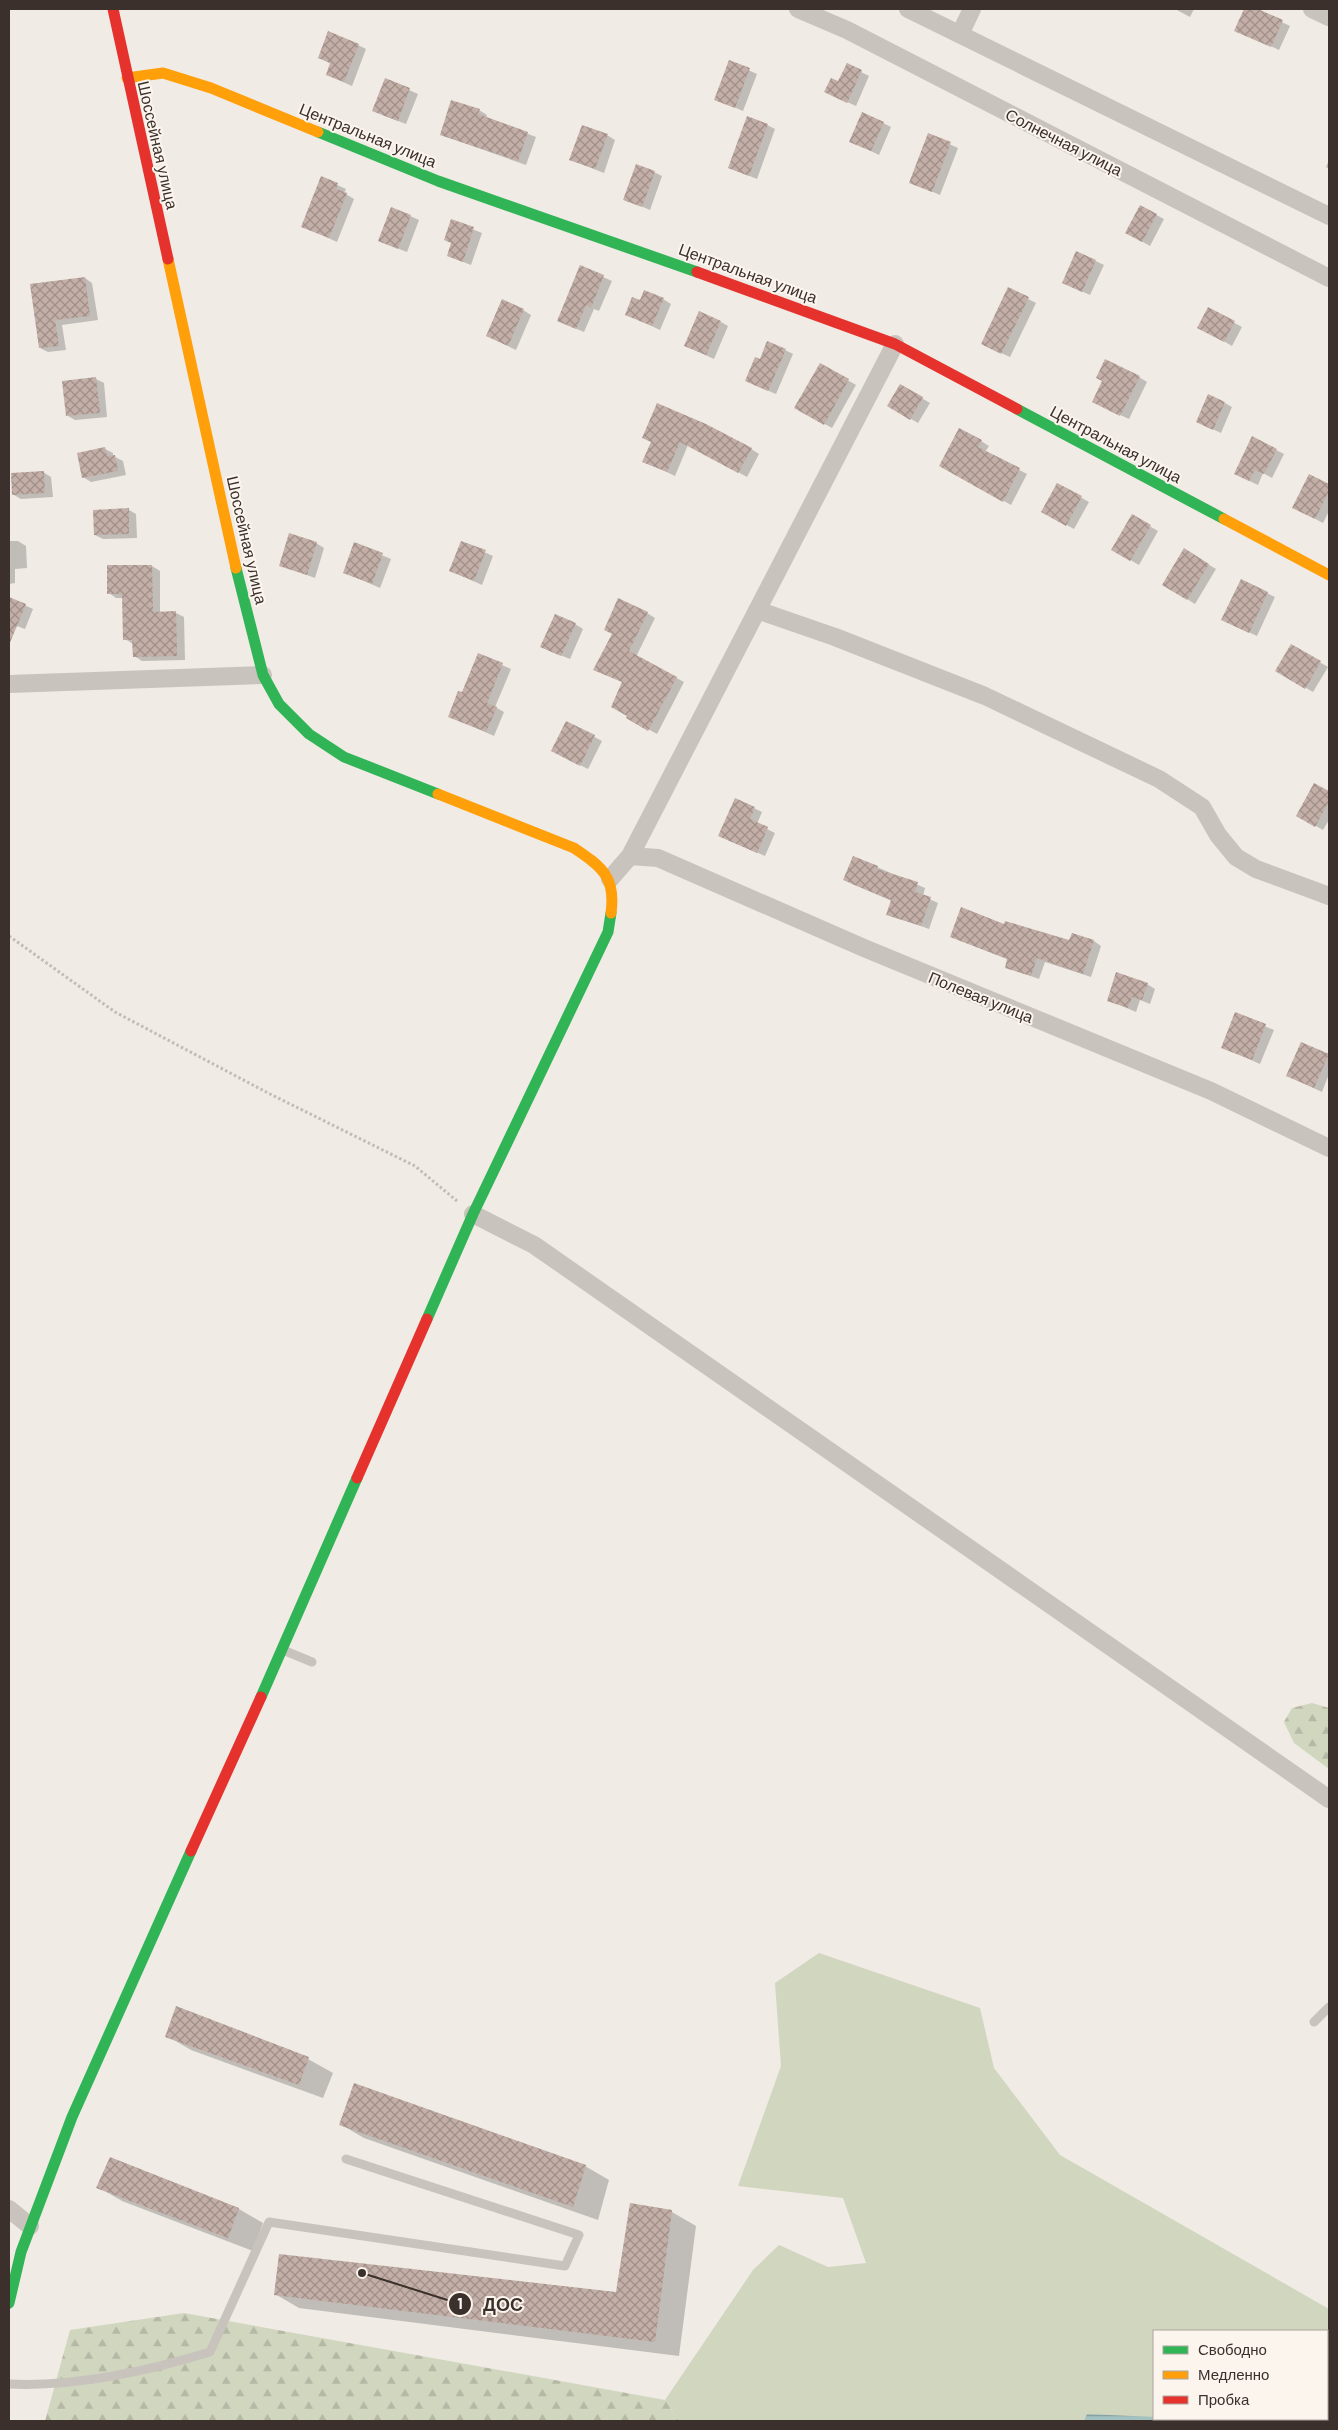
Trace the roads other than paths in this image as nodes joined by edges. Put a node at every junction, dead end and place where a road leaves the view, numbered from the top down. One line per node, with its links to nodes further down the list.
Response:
1 (113, 9): 8 (main road, Шоссейная улица)
2 (798, 9): 10 (street, Солнечная улица)
3 (908, 9): 7 (street)
4 (972, 9): 7 (street)
5 (1312, 9): 6 (street)
6 (1329, 17)
7 (960, 34): 9 (street)
8 (127, 78): 11 (main road, Центральная улица); 14 (main road, Шоссейная улица)
9 (1329, 216)
10 (1329, 278)
11 (895, 344): 12 (main road, Центральная улица); 13 (street)
12 (1329, 575)
13 (757, 610): 16 (street); 18 (street)
14 (263, 675): 15 (street); 17 (main road, Шоссейная улица)
15 (9, 684)
16 (630, 856): 17 (street); 19 (street, Полевая улица)
17 (610, 879): 20 (main road)
18 (1329, 896)
19 (1329, 1148)
20 (473, 1214): 21 (main road); 23 (street)
21 (282, 1649): 22 (lane); 28 (main road)
22 (312, 1662)
23 (1329, 1799)
24 (1329, 2007): 25 (lane)
25 (1314, 2022)
26 (346, 2159): 30 (lane)
27 (9, 2209): 28 (street)
28 (30, 2226): 29 (main road)
29 (9, 2303)
30 (9, 2384)

